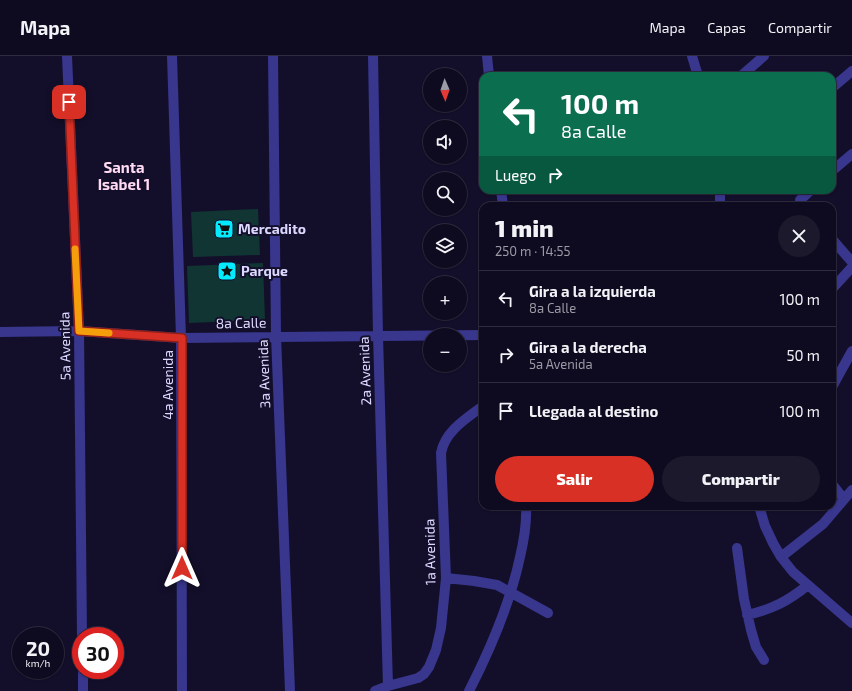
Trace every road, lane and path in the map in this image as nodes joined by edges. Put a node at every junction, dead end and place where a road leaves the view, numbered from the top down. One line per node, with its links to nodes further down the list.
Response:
1 (67, 56): 21 (street, 5a Avenida)
2 (172, 56): 26 (street, 4a Avenida)
3 (273, 56): 25 (street, 3a Avenida)
4 (373, 56): 23 (street, 2a Avenida)
5 (487, 56): 9 (street)
6 (692, 56): 10 (street)
7 (764, 56): 11 (street)
8 (852, 71): 12 (street)
9 (488, 72)
10 (697, 72)
11 (746, 72)
12 (836, 85)
13 (852, 154): 14 (street)
14 (836, 168)
15 (807, 194): 16 (street)
16 (800, 202)
17 (836, 244): 18 (street)
18 (852, 262)
19 (852, 267): 20 (street)
20 (836, 285)
21 (79, 331): 22 (street, 8a Calle); 26 (street, 8a Calle); 45 (street, 5a Avenida)
22 (0, 332)
23 (378, 335): 24 (street, 8a Calle); 25 (street, 8a Calle); 48 (street, 2a Avenida)
24 (479, 335)
25 (276, 336): 26 (street, 8a Calle); 51 (street, 3a Avenida)
26 (182, 338): 50 (street, 4a Avenida)
27 (852, 351): 28 (street)
28 (836, 380)
29 (479, 409): 39 (street, 1a Avenida)
30 (836, 489): 32 (street)
31 (852, 490): 32 (street)
32 (844, 499): 33 (street)
33 (836, 508)
34 (526, 510): 41 (street)
35 (760, 510): 38 (street)
36 (834, 510): 38 (street)
37 (736, 548): 43 (street)
38 (781, 556): 40 (street)
39 (446, 578): 41 (street); 48 (street, 1a Avenida)
40 (808, 585): 43 (street); 44 (street)
41 (511, 592): 42 (street); 52 (street)
42 (548, 613)
43 (747, 615): 46 (street)
44 (852, 624)
45 (82, 627)
46 (764, 660)
47 (83, 679): 49 (street)
48 (382, 689)
49 (83, 691)
50 (182, 691)
51 (290, 691)
52 (469, 691)

